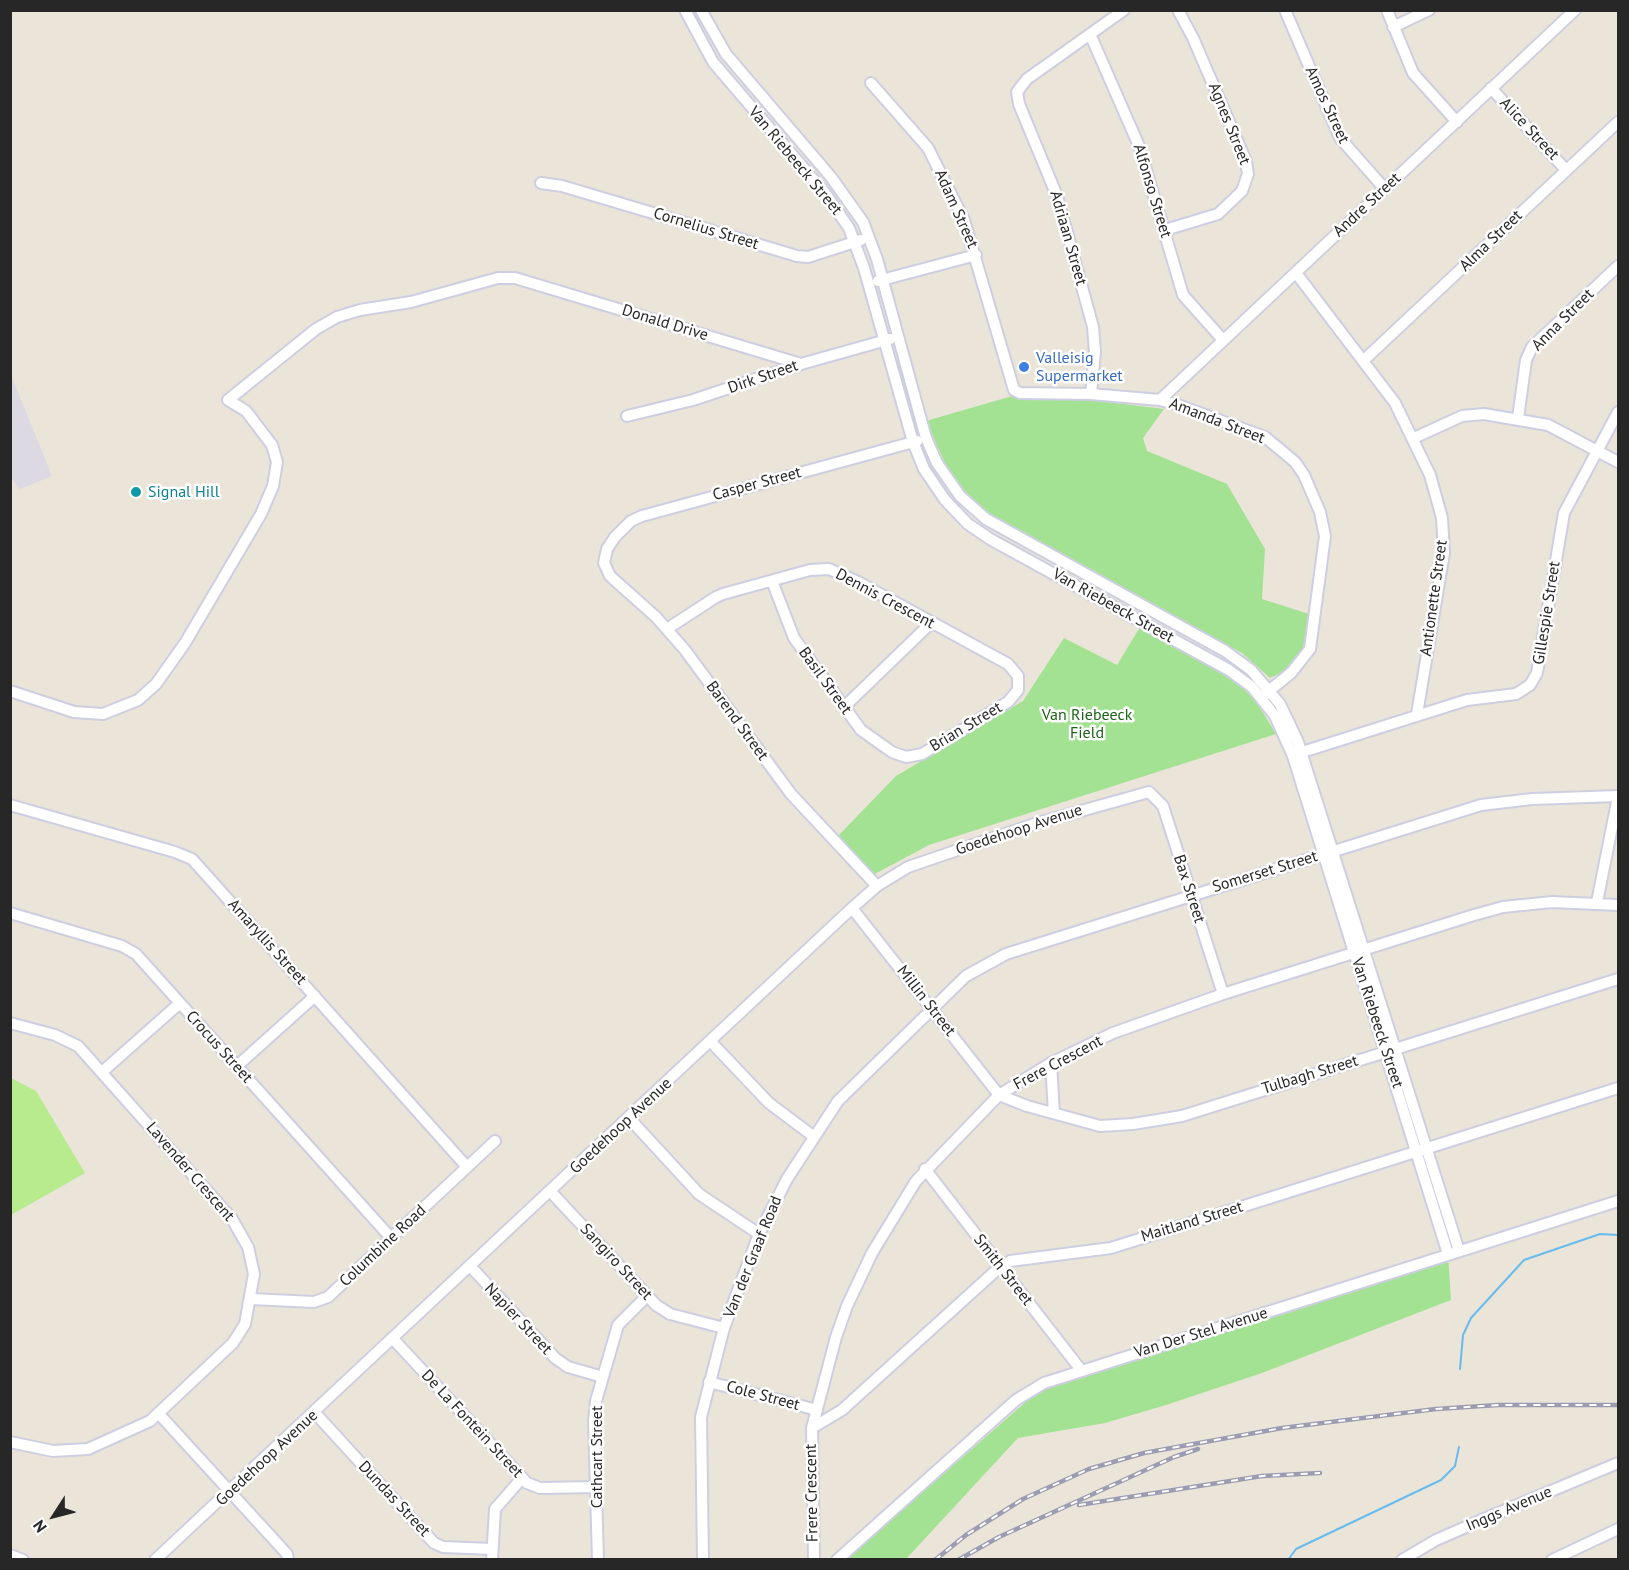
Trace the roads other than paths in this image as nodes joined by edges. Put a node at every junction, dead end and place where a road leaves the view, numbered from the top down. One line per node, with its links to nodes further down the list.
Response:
1 (685, 10): 20 (street, Van Riebeeck Street)
2 (701, 10): 19 (street, Van Riebeeck Street)
3 (1124, 10): 10 (street)
4 (1178, 10): 18 (street, Agnes Street)
5 (1285, 10): 17 (street, Amos Street)
6 (1387, 10): 9 (street)
7 (1429, 10): 9 (street)
8 (1575, 10): 12 (street, Andre Street)
9 (1393, 27): 13 (street)
10 (1090, 34): 18 (street, Alfonso Street); 32 (street, Adriaan Street)
11 (872, 83): 21 (street, Adam Street)
12 (1491, 88): 13 (street, Andre Street); 15 (street, Alice Street)
13 (1456, 122): 17 (street, Andre Street)
14 (1618, 122): 15 (street, Alma Street)
15 (1566, 170): 29 (street, Alma Street)
16 (541, 183): 20 (street, Cornelius Street)
17 (1384, 188): 23 (street, Andre Street)
18 (1165, 230): 27 (street, Alfonso Street)
19 (870, 238): 20 (street, Cornelius Street); 24 (street, Van Riebeeck Street)
20 (855, 242): 25 (street, Van Riebeeck Street)
21 (976, 255): 24 (street); 31 (street, Adam Street)
22 (1618, 266): 36 (street, Anna Street)
23 (1296, 273): 27 (street, Andre Street); 29 (street, Antionette Street)
24 (883, 280): 25 (street); 26 (street, Van Riebeeck Street)
25 (869, 284): 28 (street, Van Riebeeck Street)
26 (898, 337): 28 (street, Dirk Street); 37 (street, Van Riebeeck Street)
27 (1223, 340): 33 (street, Andre Street)
28 (884, 341): 30 (street, Dirk Street); 39 (street, Van Riebeeck Street)
29 (1364, 360): 38 (street, Antionette Street)
30 (801, 364): 35 (street, Dirk Street); 48 (street, Donald Drive)
31 (1013, 388): 32 (street, Amanda Street)
32 (1091, 394): 33 (street, Amanda Street)
33 (1160, 400): 47 (street, Amanda Street)
34 (1618, 412): 40 (street, Gillespie Street)
35 (627, 416)
36 (1518, 418): 38 (street); 40 (street)
37 (926, 438): 39 (street, Casper Street); 47 (street, Van Riebeeck Street)
38 (1414, 438): 51 (street, Antionette Street)
39 (913, 442): 42 (street, Casper Street); 49 (street, Van Riebeeck Street)
40 (1597, 450): 41 (street); 51 (street, Gillespie Street)
41 (1618, 462)
42 (604, 554): 45 (street, Barend Street)
43 (772, 581): 44 (street, Dennis Crescent); 45 (street, Dennis Crescent); 50 (street, Basil Street)
44 (931, 623): 46 (street, Dennis Crescent); 50 (street)
45 (667, 629): 58 (street, Barend Street)
46 (1019, 687): 53 (street, Brian Street)
47 (1270, 690): 49 (street, Amanda Street); 52 (street, Van Riebeeck Street)
48 (10, 691)
49 (1260, 697): 52 (street, Van Riebeeck Street)
50 (844, 707): 53 (street, Basil Street)
51 (1417, 714): 52 (street, Gillespie Street)
52 (1297, 754): 57 (street, Van Riebeeck Street)
53 (906, 757)
54 (1146, 791): 58 (street, Goedehoop Avenue); 59 (street, Bax Street)
55 (1618, 797): 57 (street, Somerset Street); 60 (street)
56 (10, 805): 67 (street, Amaryllis Street)
57 (1328, 852): 59 (street, Somerset Street); 64 (street, Van Riebeeck Street)
58 (877, 886): 62 (street, Goedehoop Avenue)
59 (1191, 896): 66 (street, Bax Street); 69 (street, Somerset Street)
60 (1597, 902): 61 (street, Frere Crescent); 64 (street, Frere Crescent)
61 (1618, 905)
62 (852, 908): 69 (street, Millin Street); 71 (street, Goedehoop Avenue)
63 (10, 913): 68 (street, Crocus Street)
64 (1360, 952): 66 (street, Frere Crescent); 72 (street, Van Riebeeck Street)
65 (1618, 979): 72 (street, Tulbagh Street)
66 (1223, 994): 73 (street, Frere Crescent)
67 (315, 996): 74 (street); 83 (street, Amaryllis Street)
68 (180, 1004): 74 (street, Crocus Street); 75 (street)
69 (931, 1007): 77 (street, Millin Street); 80 (street, Van der Graaf Road)
70 (10, 1023): 75 (street, Lavender Crescent)
71 (711, 1042): 79 (street, Goedehoop Avenue); 80 (street)
72 (1391, 1050): 78 (street, Tulbagh Street); 82 (street, Van Riebeeck Street)
73 (1052, 1063): 77 (street, Frere Crescent); 78 (street)
74 (237, 1065): 88 (street, Crocus Street)
75 (102, 1072): 93 (street, Lavender Crescent)
76 (1618, 1088): 82 (street, Maitland Street)
77 (999, 1095): 78 (street, Tulbagh Street); 84 (street, Frere Crescent)
78 (1054, 1113)
79 (629, 1118): 85 (street, Goedehoop Avenue); 87 (street)
80 (813, 1136): 87 (street, Van der Graaf Road)
81 (495, 1141): 83 (street, Columbine Road)
82 (1421, 1151): 89 (street, Van Riebeeck Street); 90 (street, Maitland Street)
83 (467, 1167): 88 (street, Columbine Road)
84 (925, 1169): 90 (street, Smith Street); 99 (street, Frere Crescent)
85 (551, 1192): 91 (street, Goedehoop Avenue); 92 (street, Sangiro Street)
86 (1618, 1201): 89 (street, Van Der Stel Avenue)
87 (759, 1234): 94 (street, Van der Graaf Road)
88 (391, 1238): 93 (street, Columbine Road)
89 (1454, 1252): 96 (street, Van Der Stel Avenue)
90 (1001, 1266): 96 (street, Smith Street); 102 (street, Maitland Street)
91 (471, 1267): 95 (street, Goedehoop Avenue); 97 (street, Napier Street)
92 (646, 1297): 94 (street, Sangiro Street); 97 (street, Cathcart Street)
93 (251, 1299): 101 (street, Lavender Crescent)
94 (724, 1328): 98 (street, Van der Graaf Road)
95 (394, 1340): 100 (street, Goedehoop Avenue); 105 (street, De La Fontein Street)
96 (1081, 1370): 117 (street, Van Der Stel Avenue)
97 (603, 1377): 106 (street, Cathcart Street)
98 (709, 1382): 99 (street, Cole Street); 115 (street, Van der Graaf Road)
99 (817, 1410): 102 (street, Frere Crescent)
100 (315, 1413): 107 (street, Goedehoop Avenue); 109 (street, Dundas Street)
101 (159, 1414): 103 (street, Lavender Crescent); 107 (street)
102 (812, 1428): 116 (street, Frere Crescent)
103 (10, 1442)
104 (1618, 1462): 118 (street, Inggs Avenue)
105 (522, 1478): 106 (street, De La Fontein Street); 109 (street)
106 (597, 1487): 114 (street, Cathcart Street)
107 (231, 1491): 112 (street, Goedehoop Avenue); 113 (street)
108 (1618, 1529): 119 (street)
109 (492, 1554)
110 (10, 1555): 111 (street)
111 (23, 1560)
112 (155, 1560)
113 (288, 1560)
114 (598, 1560)
115 (703, 1560)
116 (814, 1560)
117 (837, 1560)
118 (1402, 1560)
119 (1552, 1560)

